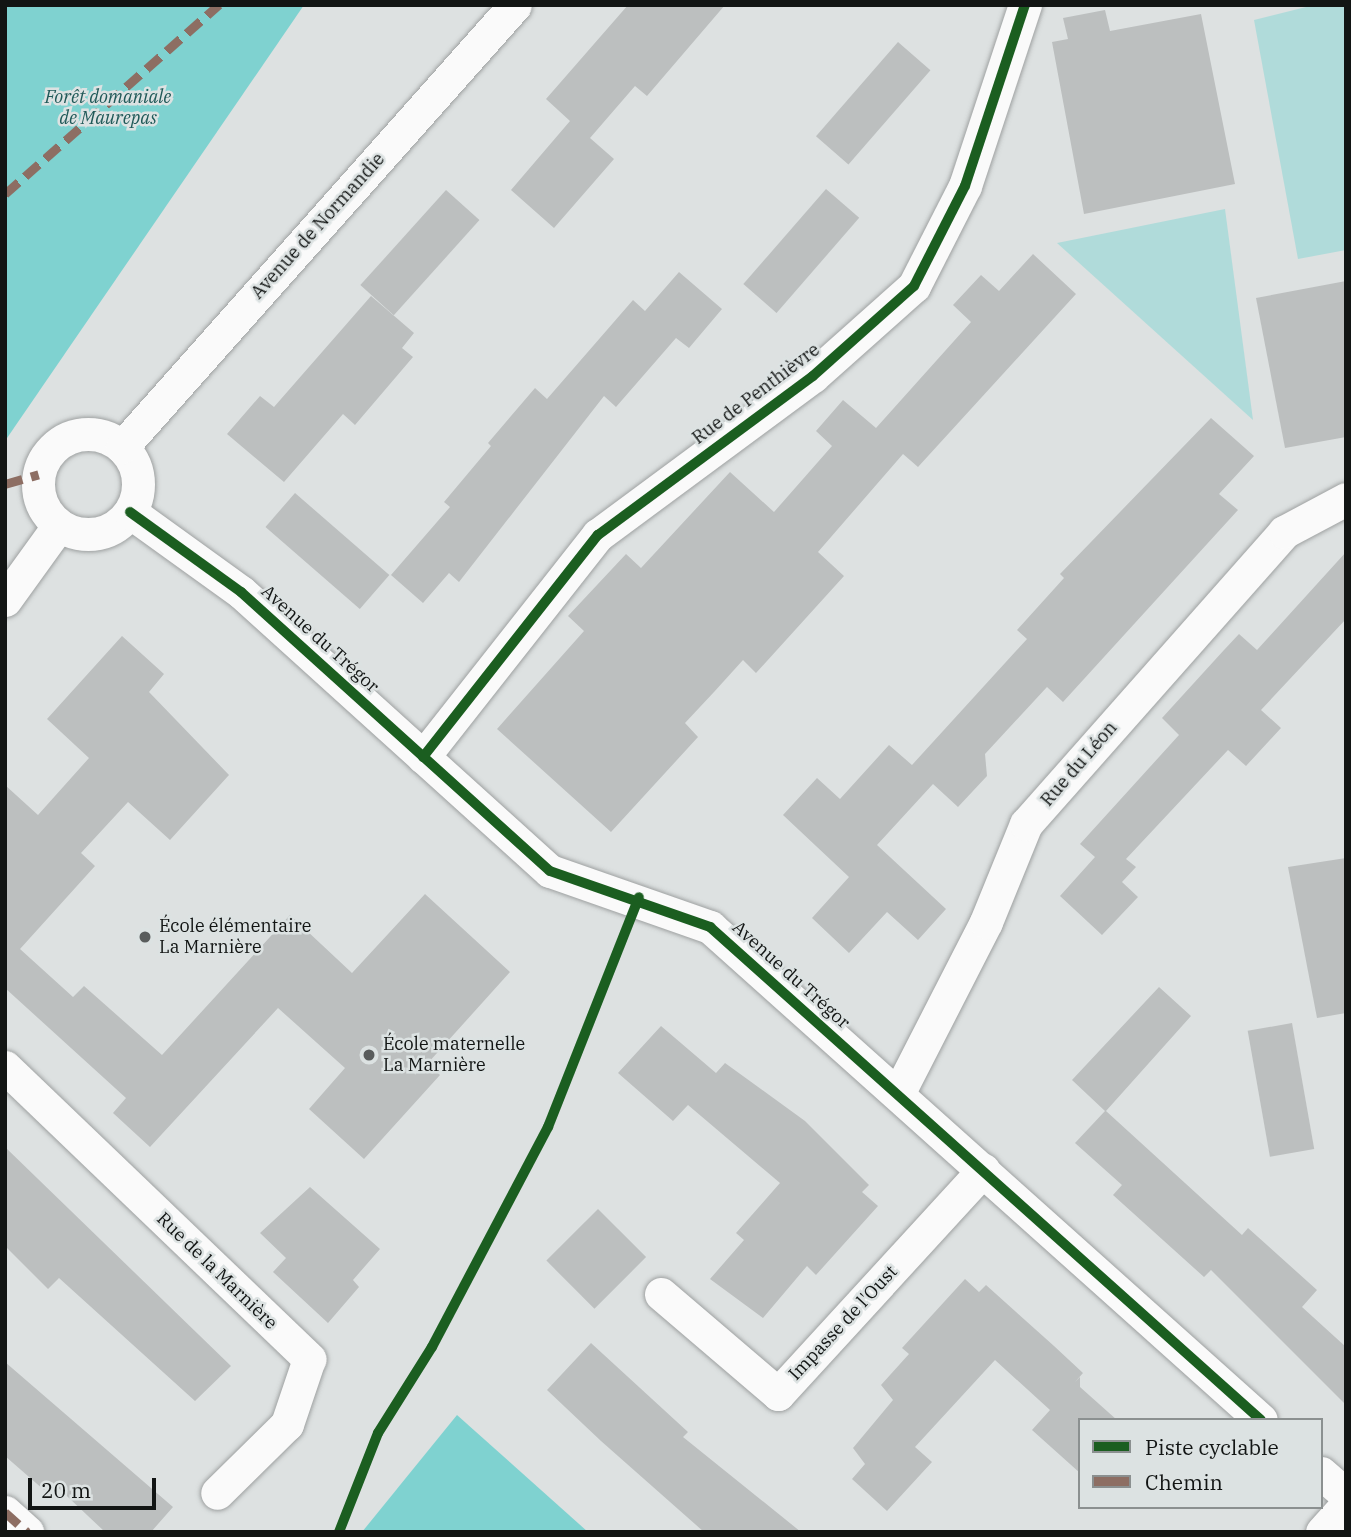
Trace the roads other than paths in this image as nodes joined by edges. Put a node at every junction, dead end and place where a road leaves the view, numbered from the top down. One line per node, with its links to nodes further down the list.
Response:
1 (515, 5): 3 (street, Avenue de Normandie)
2 (1025, 5): 8 (street, Rue de Penthièvre)
3 (122, 447): 5 (street); 6 (street)
4 (1346, 499): 10 (street, Rue du Léon)
5 (130, 512): 6 (street); 8 (street, Avenue du Trégor)
6 (60, 525): 7 (street)
7 (5, 600)
8 (423, 757): 10 (street, Avenue du Trégor)
9 (5, 1067): 15 (street, Rue de la Marnière)
10 (898, 1094): 11 (street, Avenue du Trégor)
11 (983, 1170): 12 (street, Impasse de l'Oust); 13 (street, Avenue du Trégor)
12 (661, 1294)
13 (1259, 1418)
14 (1323, 1475): 16 (street)
15 (217, 1493)
16 (1346, 1495)
17 (1346, 1506): 20 (street)
18 (5, 1512): 19 (street)
19 (27, 1532)
20 (1322, 1532)

